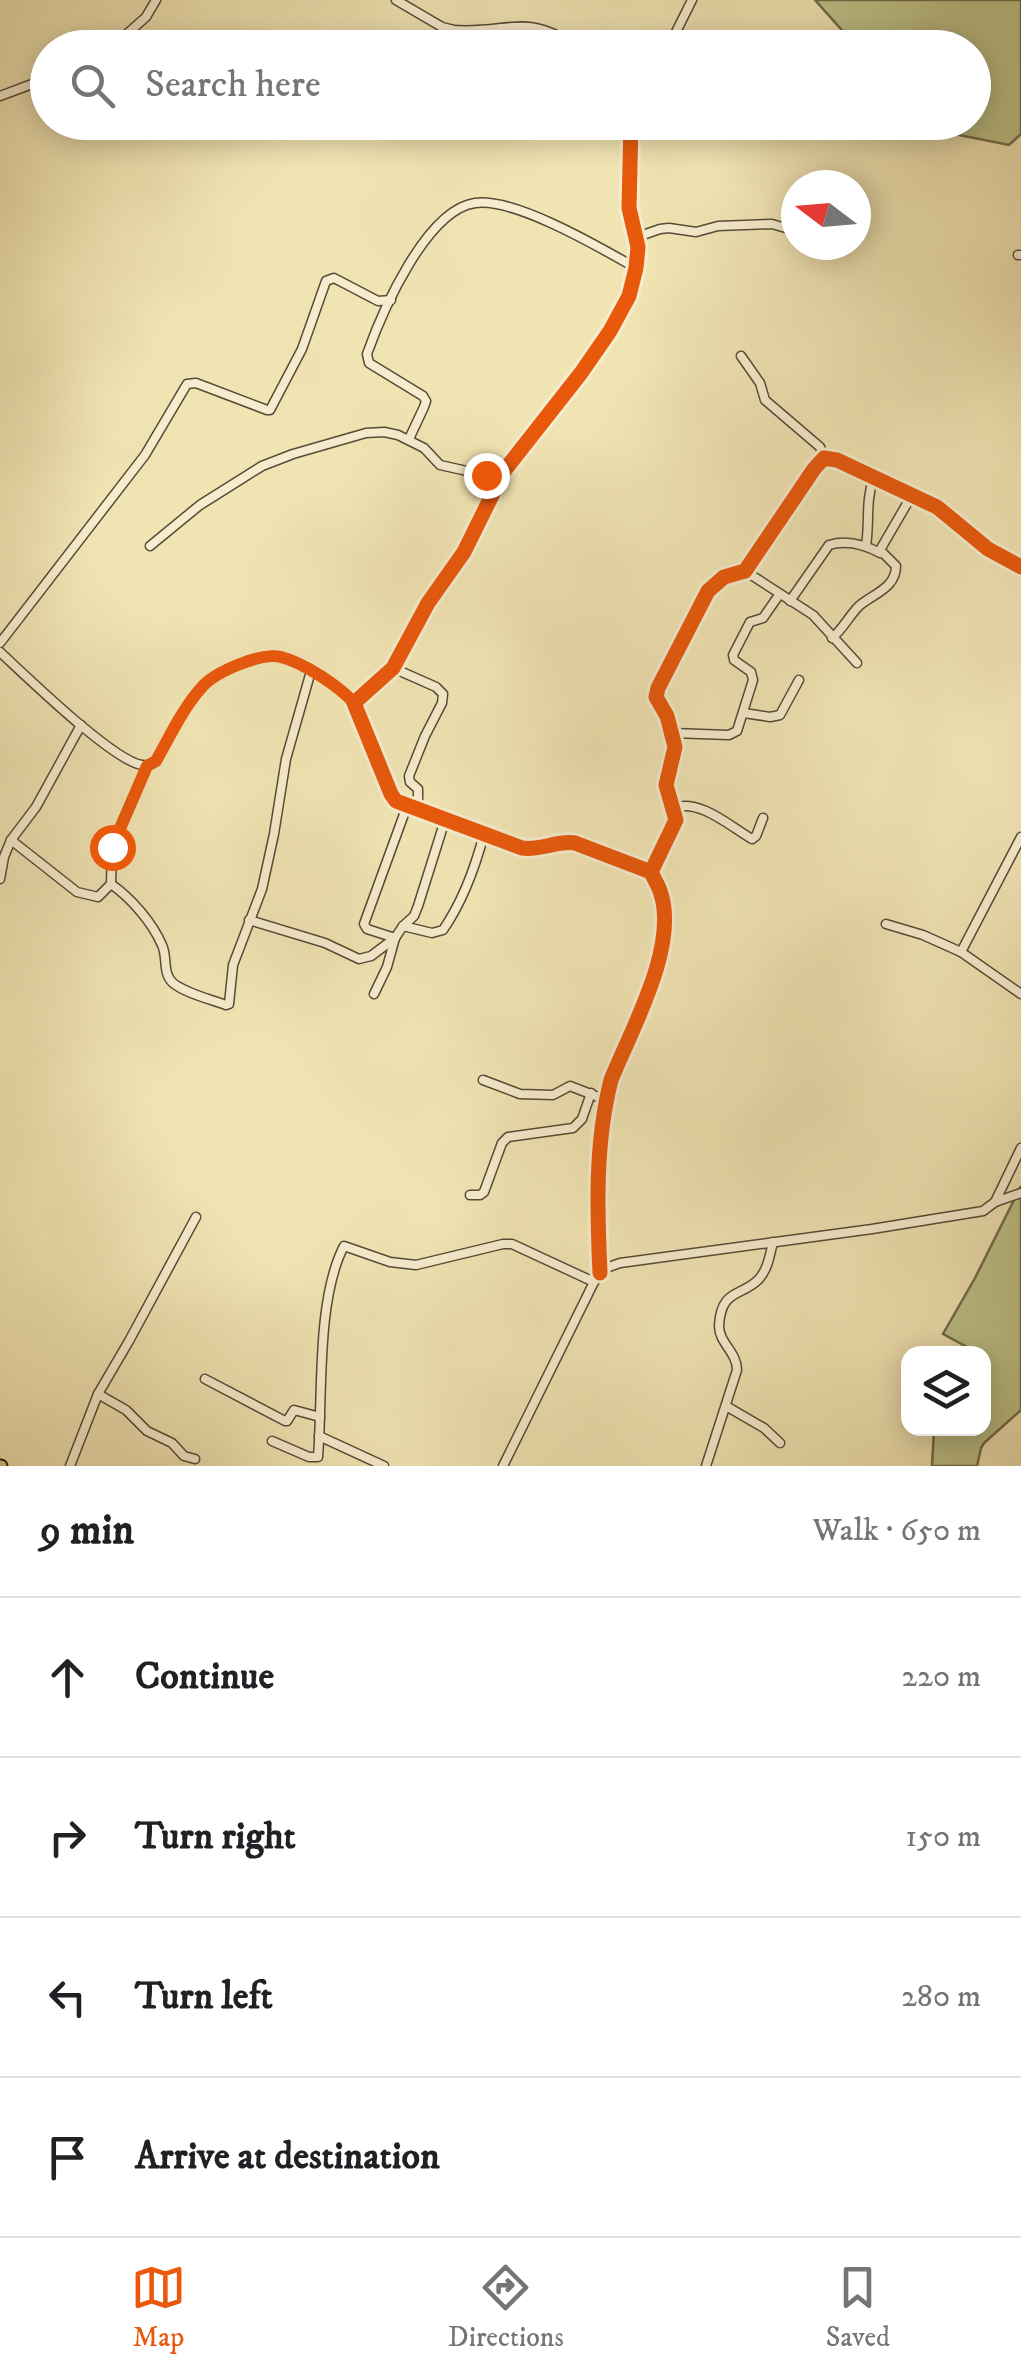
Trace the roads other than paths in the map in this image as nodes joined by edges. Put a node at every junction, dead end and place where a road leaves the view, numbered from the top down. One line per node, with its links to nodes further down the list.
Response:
1 (156, 0): 4 (street)
2 (396, 0): 5 (street)
3 (692, 0): 8 (street)
4 (132, 30)
5 (454, 30)
6 (454, 30): 7 (street)
7 (543, 30)
8 (677, 30)
9 (30, 85): 10 (street)
10 (0, 96)
11 (631, 140): 13 (street)
12 (781, 227): 13 (street)
13 (637, 237): 14 (street)
14 (636, 268): 15 (street); 20 (street)
15 (391, 300): 17 (street); 30 (street)
16 (740, 356): 18 (street)
17 (409, 439): 20 (street); 22 (street)
18 (824, 458): 19 (street); 26 (street)
19 (874, 476): 21 (street); 23 (street)
20 (498, 483): 33 (street)
21 (912, 495): 24 (street); 25 (street)
22 (150, 546)
23 (866, 546): 24 (street); 28 (street)
24 (880, 553): 29 (street)
25 (1021, 567)
26 (745, 571): 27 (street); 39 (street)
27 (779, 594): 28 (street); 37 (street)
28 (790, 601): 29 (street)
29 (832, 638): 32 (street)
30 (0, 643)
31 (0, 652): 38 (street)
32 (858, 663)
33 (394, 668): 36 (street); 43 (street)
34 (311, 671): 36 (street); 40 (street); 52 (street)
35 (799, 680): 37 (street)
36 (354, 703): 41 (street)
37 (744, 713): 39 (street)
38 (81, 725): 40 (street); 48 (street)
39 (672, 733): 42 (street)
40 (147, 766): 51 (street)
41 (408, 806): 43 (street); 55 (street)
42 (674, 808): 44 (street); 49 (street)
43 (418, 810): 45 (street)
44 (763, 818)
45 (444, 820): 46 (street); 54 (street)
46 (484, 834): 49 (street); 54 (street)
47 (1021, 837): 56 (street)
48 (11, 840): 50 (street); 51 (street)
49 (651, 872): 61 (street)
50 (0, 879)
51 (110, 884): 52 (street)
52 (248, 920): 55 (street)
53 (886, 924): 56 (street)
54 (403, 926): 55 (street)
55 (395, 938): 57 (street)
56 (961, 952): 58 (street)
57 (374, 994)
58 (1021, 994)
59 (483, 1080): 60 (street)
60 (591, 1094): 61 (street); 64 (street)
61 (606, 1100): 68 (street)
62 (1021, 1148): 65 (street)
63 (1021, 1193): 65 (street)
64 (470, 1196)
65 (995, 1202): 67 (street)
66 (196, 1217): 71 (street)
67 (774, 1242): 68 (street); 72 (street)
68 (600, 1273): 69 (street)
69 (594, 1282): 73 (street); 80 (street)
70 (205, 1379): 73 (street)
71 (98, 1394): 77 (street); 78 (street)
72 (726, 1406): 76 (street); 81 (street)
73 (320, 1417): 74 (street)
74 (319, 1436): 75 (street); 79 (street)
75 (272, 1442)
76 (780, 1443)
77 (196, 1459)
78 (70, 1466)
79 (384, 1466)
80 (503, 1466)
81 (706, 1466)

